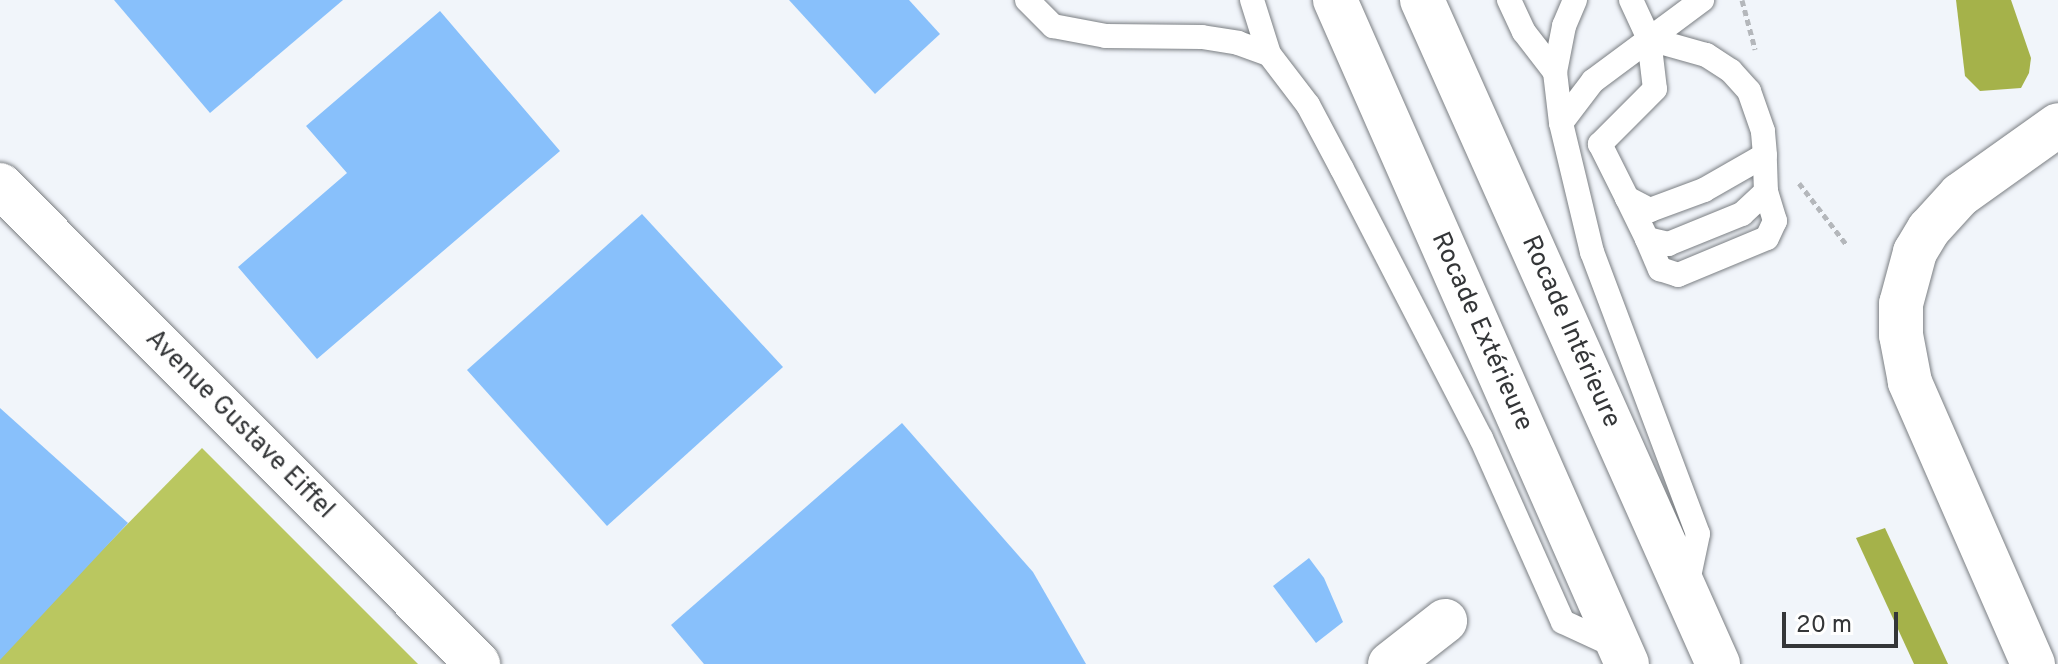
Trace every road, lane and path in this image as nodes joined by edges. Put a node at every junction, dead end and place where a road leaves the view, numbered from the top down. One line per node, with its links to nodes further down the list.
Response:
1 (1027, 0): 10 (lane)
2 (1252, 0): 10 (lane)
3 (1335, 0): 21 (main road, Rocade Extérieure)
4 (1422, 0): 19 (main road, Rocade Intérieure)
5 (1509, 0): 11 (lane)
6 (1631, 0): 9 (lane)
7 (1702, 0): 9 (lane)
8 (1576, 1): 11 (lane)
9 (1649, 39): 12 (lane); 14 (lane); 17 (lane)
10 (1269, 54): 21 (lane)
11 (1555, 72): 12 (lane)
12 (1561, 123): 19 (lane)
13 (2058, 125): 25 (main road)
14 (1765, 155): 16 (lane); 17 (lane)
15 (0, 185): 22 (main road, Avenue Gustave Eiffel)
16 (1766, 192): 18 (lane); 18 (lane)
17 (1627, 198): 18 (lane)
18 (1647, 239)
19 (1686, 591): 24 (main road, Rocade Intérieure)
20 (1445, 621): 23 (main road)
21 (1624, 656)
22 (478, 664)
23 (1390, 664)
24 (1718, 664)
25 (2033, 664)

